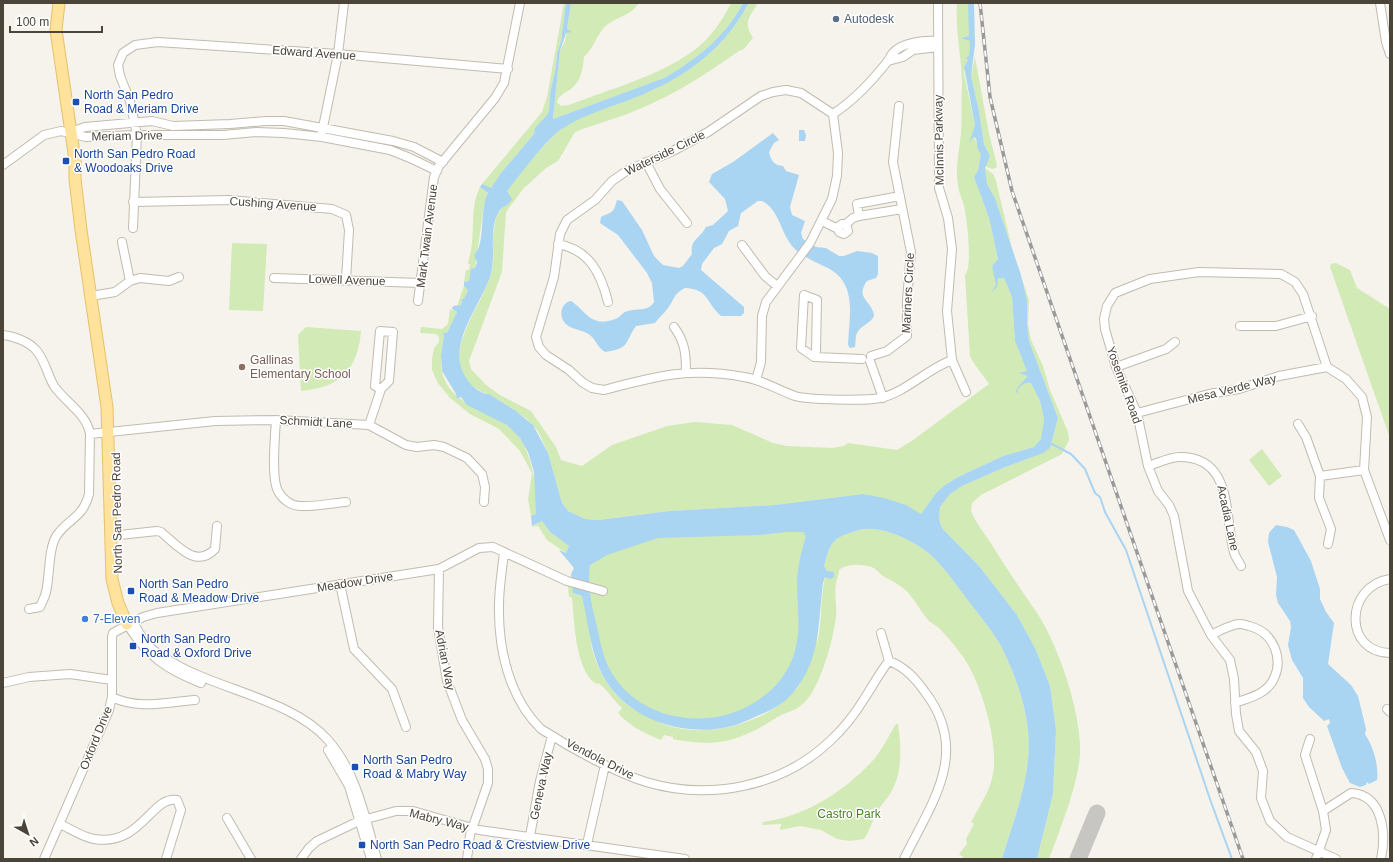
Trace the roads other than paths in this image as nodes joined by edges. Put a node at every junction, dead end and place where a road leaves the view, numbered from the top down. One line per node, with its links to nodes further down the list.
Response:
1 (59, 3): 14 (main road, North San Pedro Road)
2 (344, 3): 7 (street)
3 (520, 3): 9 (street, Mark Twain Avenue)
4 (938, 3): 6 (street, McInnis Parkway)
5 (1380, 3): 8 (street)
6 (938, 44): 11 (street); 47 (street, McInnis Parkway)
7 (338, 54): 9 (street, Edward Avenue); 12 (street, Edward Avenue); 13 (street)
8 (1390, 54)
9 (508, 69): 17 (street, Mark Twain Avenue)
10 (899, 106): 21 (street, Mariners Circle)
11 (833, 114): 18 (street, Waterside Circle); 25 (street)
12 (134, 123): 13 (street, Meriam Drive); 14 (street, Meriam Drive); 15 (street)
13 (323, 128): 16 (street); 17 (street, Meriam Drive)
14 (71, 132): 15 (street, Meriam Drive); 19 (street); 37 (main road, North San Pedro Road)
15 (137, 135): 16 (street, Meriam Drive); 22 (street)
16 (322, 137): 20 (street, Meriam Drive)
17 (443, 162): 20 (street, Mark Twain Avenue)
18 (646, 162): 26 (street); 29 (street, Waterside Circle)
19 (3, 165)
20 (437, 171): 35 (street, Mark Twain Avenue)
21 (900, 196): 23 (street, Mariners Circle); 24 (street)
22 (133, 202): 27 (street); 33 (street, Cushing Avenue)
23 (902, 209): 24 (street); 46 (street, Mariners Circle)
24 (859, 216): 25 (street)
25 (823, 219): 36 (street)
26 (686, 223)
27 (133, 228)
28 (122, 242): 34 (street)
29 (558, 244): 39 (street); 50 (street, Waterside Circle)
30 (742, 245): 36 (street)
31 (178, 277): 34 (street)
32 (274, 278): 33 (street, Lowell Avenue)
33 (346, 280): 35 (street, Lowell Avenue)
34 (130, 281): 37 (street)
35 (420, 283): 38 (street, Mark Twain Avenue)
36 (777, 286): 51 (street)
37 (95, 295): 59 (main road, North San Pedro Road)
38 (418, 301)
39 (608, 302)
40 (1312, 316): 41 (street); 48 (street, Yosemite Road); 49 (street, Yosemite Road)
41 (1240, 326)
42 (674, 327): 50 (street)
43 (3, 335): 60 (street)
44 (1175, 342): 48 (street)
45 (814, 357): 45 (street); 46 (street, Mariners Circle)
46 (867, 360): 54 (street)
47 (952, 360): 53 (street, McInnis Parkway); 54 (street, Waterside Circle)
48 (1116, 367): 55 (street, Yosemite Road)
49 (1326, 367): 55 (street, Mesa Verde Way); 62 (street)
50 (686, 372): 51 (street, Waterside Circle)
51 (756, 380): 54 (street, Waterside Circle)
52 (381, 389): 52 (street); 58 (street)
53 (966, 392)
54 (881, 398)
55 (1137, 413): 61 (street, Yosemite Road)
56 (276, 420): 58 (street, Schmidt Lane); 59 (street, Schmidt Lane); 64 (street)
57 (1298, 424): 63 (street)
58 (369, 426): 65 (street, Schmidt Lane)
59 (112, 433): 60 (street, Schmidt Lane); 67 (main road, North San Pedro Road)
60 (90, 434): 76 (street)
61 (1148, 466): 71 (street, Acadia Lane); 79 (street, Yosemite Road)
62 (1364, 470): 63 (street); 68 (street)
63 (1320, 476): 69 (street)
64 (346, 502)
65 (484, 502)
66 (217, 526): 67 (street)
67 (114, 535): 77 (main road, North San Pedro Road)
68 (1390, 540)
69 (1328, 544)
70 (504, 553): 72 (street, Meadow Drive); 75 (street, Meadow Drive); 88 (street, Vendola Drive)
71 (1241, 566)
72 (439, 569): 74 (street, Meadow Drive); 95 (street, Adrian Way)
73 (1390, 579): 80 (street)
74 (340, 584): 77 (street, Meadow Drive); 87 (street)
75 (603, 591)
76 (29, 609)
77 (130, 623): 82 (street, Oxford Drive); 93 (street, North San Pedro Road)
78 (881, 633): 81 (street)
79 (1211, 635): 86 (street, Yosemite Road); 86 (street)
80 (1390, 653)
81 (889, 661): 90 (street, Vendola Drive); 107 (street)
82 (112, 680): 83 (street); 84 (street, Oxford Drive)
83 (3, 683)
84 (112, 697): 85 (street); 94 (street, Oxford Drive)
85 (195, 700)
86 (1235, 703): 98 (street, Yosemite Road)
87 (406, 727)
88 (552, 736): 90 (street, Vendola Drive); 96 (street, Geneva Way)
89 (1310, 739): 91 (street)
90 (605, 765): 97 (street)
91 (1323, 811): 98 (street); 109 (street)
92 (227, 818): 101 (street)
93 (362, 820): 95 (street, Mabry Way); 102 (street, Mabry Way); 103 (street, North San Pedro Road); 104 (street, North San Pedro Road)
94 (60, 824): 99 (street, Oxford Drive); 100 (street)
95 (472, 828): 96 (street, Mabry Way); 105 (street, Adrian Way)
96 (530, 836): 97 (street, Mabry Way)
97 (587, 844): 106 (street, Mabry Way)
98 (1318, 855): 108 (street, Yosemite Road)
99 (44, 859)
100 (166, 859)
101 (252, 859)
102 (301, 859)
103 (371, 859)
104 (377, 859)
105 (467, 859)
106 (685, 859)
107 (904, 859)
108 (1336, 859)
109 (1381, 859)

